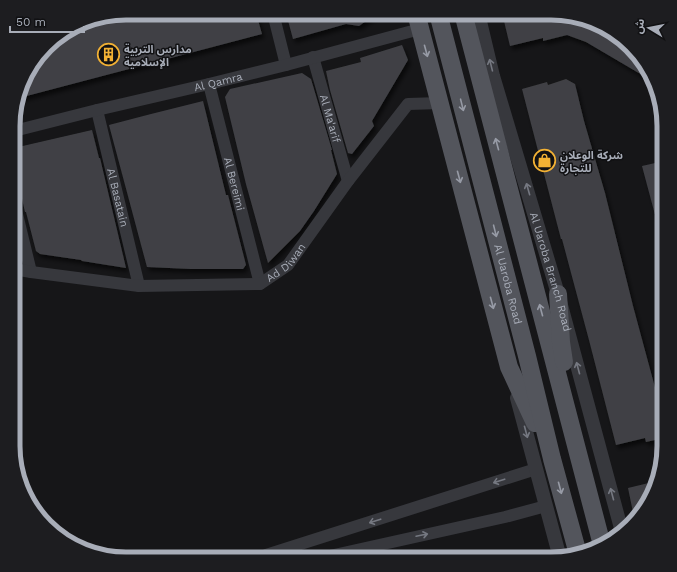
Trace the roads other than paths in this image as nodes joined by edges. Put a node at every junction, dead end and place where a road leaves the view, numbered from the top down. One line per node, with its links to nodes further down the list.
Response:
1 (275, 20): 7 (street)
2 (440, 20): 21 (main road, Al Uaroba Road, one-way to 21)
3 (465, 20): 20 (main road, one-way to 3)
4 (480, 20): 18 (street, Al Uaroba Branch Road, one-way to 4)
5 (418, 21): 6 (street, Al Qamra); 9 (main road, one-way to 9)
6 (314, 57): 7 (street, Al Qamra); 12 (street, Al Ma'arif)
7 (286, 64): 8 (street, Al Qamra)
8 (209, 84): 10 (street, Al Qamra); 16 (street, Al Bereimi)
9 (440, 103): 12 (street, Ad Diwan); 19 (main road, one-way to 19)
10 (97, 110): 11 (street, Al Qamra); 17 (street, Al Basatain)
11 (20, 129)
12 (348, 181): 16 (street, Ad Diwan)
13 (20, 227): 15 (street)
14 (20, 270): 15 (street, Ad Diwan)
15 (31, 272): 17 (street, Ad Diwan)
16 (260, 284): 17 (street, Ad Diwan)
17 (139, 286)
18 (558, 294): 20 (main road); 24 (street, Al Uaroba Branch Road, one-way to 18)
19 (508, 367): 21 (main road); 22 (street, one-way to 22)
20 (578, 454): 25 (main road)
21 (552, 459): 26 (main road, Al Uaroba Road, one-way to 26)
22 (536, 469): 23 (street); 27 (street, one-way to 27)
23 (546, 506): 28 (street, one-way to 23); 29 (street)
24 (620, 526)
25 (601, 540)
26 (576, 548)
27 (275, 552)
28 (348, 552)
29 (558, 552)

